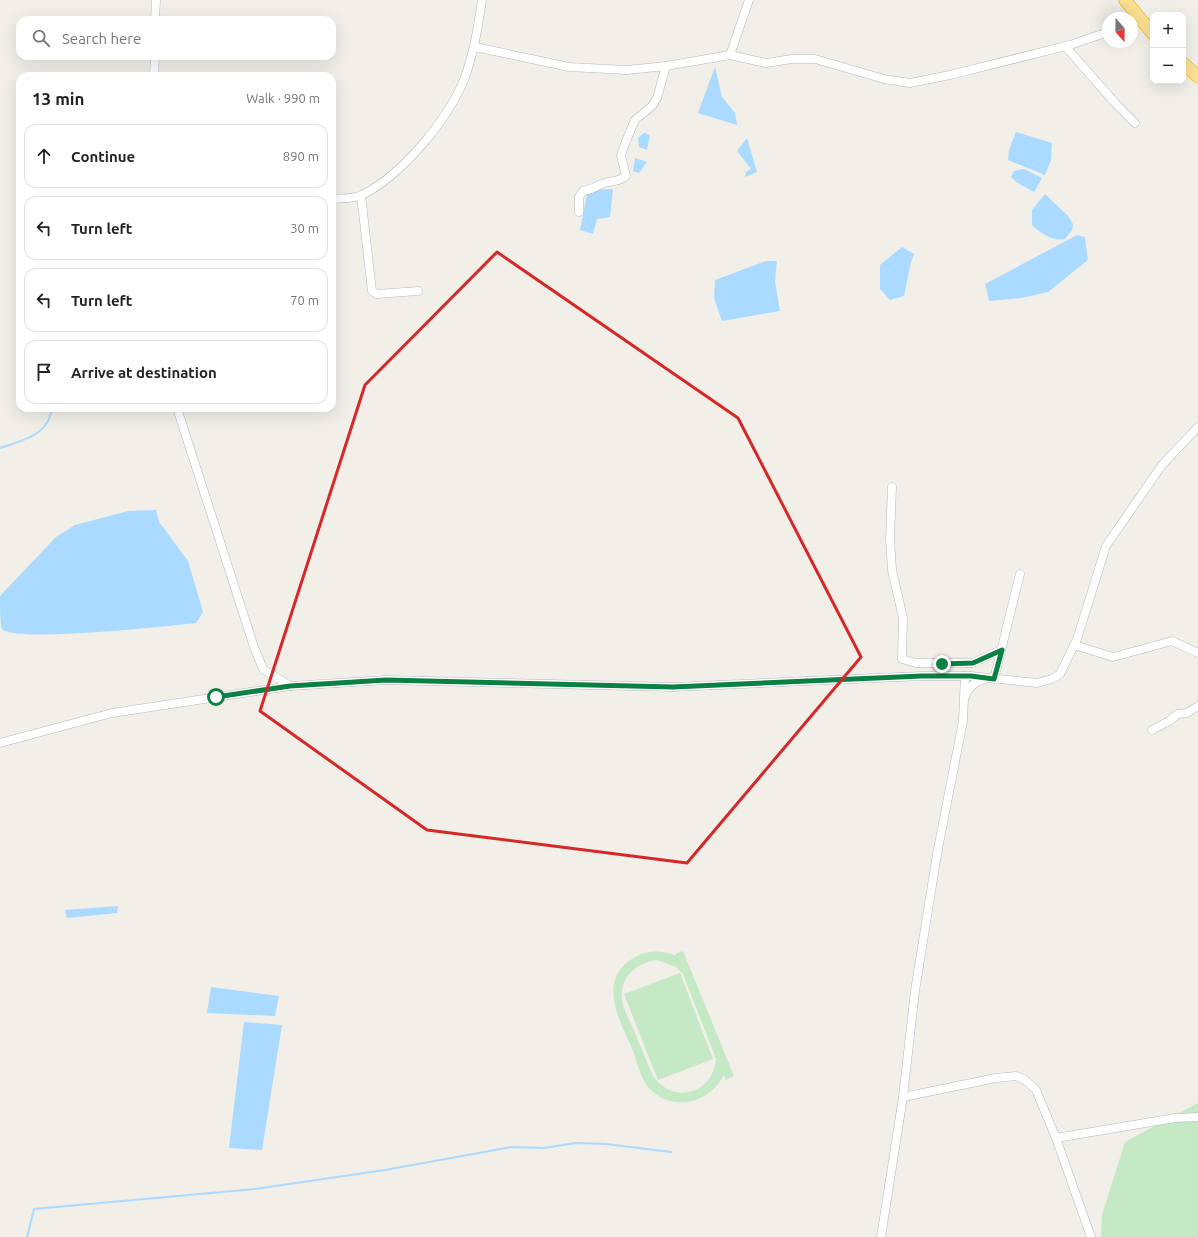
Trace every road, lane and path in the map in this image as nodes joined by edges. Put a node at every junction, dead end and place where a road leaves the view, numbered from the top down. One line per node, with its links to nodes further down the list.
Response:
1 (156, 0): 6 (street)
2 (482, 0): 11 (street)
3 (749, 0): 12 (street)
4 (1125, 0): 5 (highway)
5 (1131, 12)
6 (155, 16)
7 (1138, 23): 8 (highway)
8 (1150, 32)
9 (1102, 34): 10 (street)
10 (1065, 46): 12 (street); 18 (street)
11 (475, 47): 14 (street); 19 (street)
12 (730, 55): 14 (street)
13 (155, 60): 16 (street)
14 (666, 66): 21 (street)
15 (1186, 66): 17 (highway)
16 (154, 72)
17 (1198, 77)
18 (1135, 123)
19 (361, 196): 20 (street); 22 (street)
20 (336, 199)
21 (579, 212)
22 (418, 291)
23 (178, 412): 32 (street)
24 (1198, 427): 27 (street)
25 (892, 487): 28 (street)
26 (1020, 574): 28 (street)
27 (1074, 645): 29 (street); 31 (street)
28 (1002, 650): 31 (street)
29 (1198, 653)
30 (965, 676): 31 (street); 32 (street); 33 (street)
31 (992, 678): 33 (street)
32 (290, 686): 36 (street)
33 (964, 702): 37 (street)
34 (1198, 706): 35 (street)
35 (1152, 730)
36 (0, 743)
37 (903, 1097): 39 (street); 40 (street)
38 (1198, 1117): 39 (street)
39 (1056, 1138): 41 (street)
40 (881, 1237)
41 (1091, 1237)

